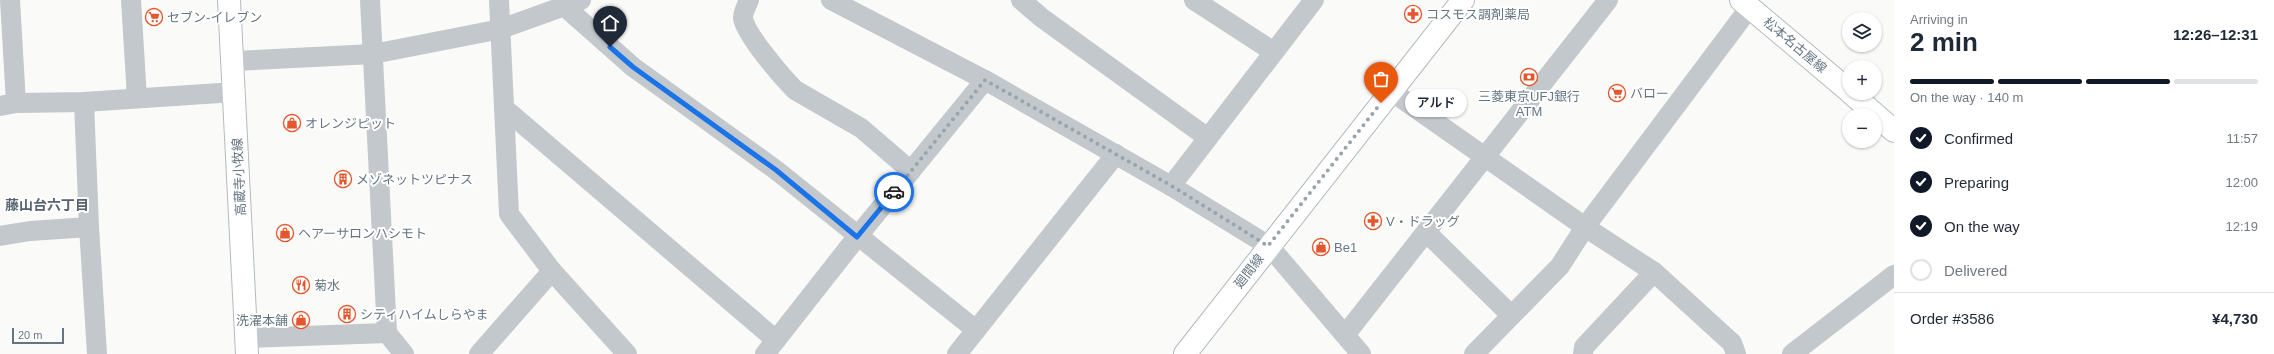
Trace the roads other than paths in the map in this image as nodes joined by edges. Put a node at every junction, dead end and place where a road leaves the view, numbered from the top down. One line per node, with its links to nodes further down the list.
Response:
1 (10, 0): 26 (street)
2 (131, 0): 23 (street)
3 (229, 0): 18 (main road, 高蔵寺小牧線)
4 (370, 0): 17 (street)
5 (499, 0): 15 (street)
6 (749, 0): 32 (street)
7 (831, 0): 19 (street)
8 (1021, 0): 29 (street)
9 (1194, 0): 16 (street)
10 (1314, 0): 16 (street)
11 (1462, 0): 21 (main road, 廻間線)
12 (1608, 0): 31 (street)
13 (570, 2): 15 (street); 38 (street)
14 (1746, 4): 20 (main road, 松本名古屋線); 35 (street)
15 (501, 29): 17 (street); 27 (street)
16 (1274, 52): 29 (street)
17 (373, 54): 18 (street); 45 (street)
18 (234, 61): 22 (main road, 高蔵寺小牧線)
19 (985, 80): 30 (street); 32 (street)
20 (1842, 85)
21 (1391, 91): 31 (street); 39 (main road, 廻間線)
22 (235, 92): 23 (street); 47 (main road, 高蔵寺小牧線)
23 (137, 98): 25 (street)
24 (1859, 100): 28 (main road)
25 (84, 102): 26 (street); 34 (street)
26 (8, 105)
27 (504, 108): 40 (street); 48 (street)
28 (1894, 131)
29 (1208, 138): 33 (street)
30 (1116, 154): 33 (street); 44 (street)
31 (1486, 158): 35 (street); 36 (street)
32 (911, 171): 38 (street)
33 (1172, 186): 39 (street)
34 (89, 227): 37 (street); 49 (street)
35 (1585, 227): 41 (street); 43 (street)
36 (1426, 232): 43 (street); 46 (street)
37 (0, 236)
38 (857, 237): 44 (street); 48 (street)
39 (1268, 246): 46 (street); 54 (main road, 廻間線)
40 (552, 271): 51 (street); 52 (street)
41 (1654, 272): 57 (street); 58 (street)
42 (1894, 275): 59 (street)
43 (1511, 315): 56 (street)
44 (976, 330): 53 (street)
45 (387, 333): 47 (street); 50 (street)
46 (1346, 335): 55 (street)
47 (247, 346)
48 (770, 347)
49 (97, 354)
50 (404, 354)
51 (479, 354)
52 (627, 354)
53 (957, 354)
54 (1185, 354)
55 (1361, 354)
56 (1474, 354)
57 (1583, 354)
58 (1736, 354)
59 (1792, 354)

